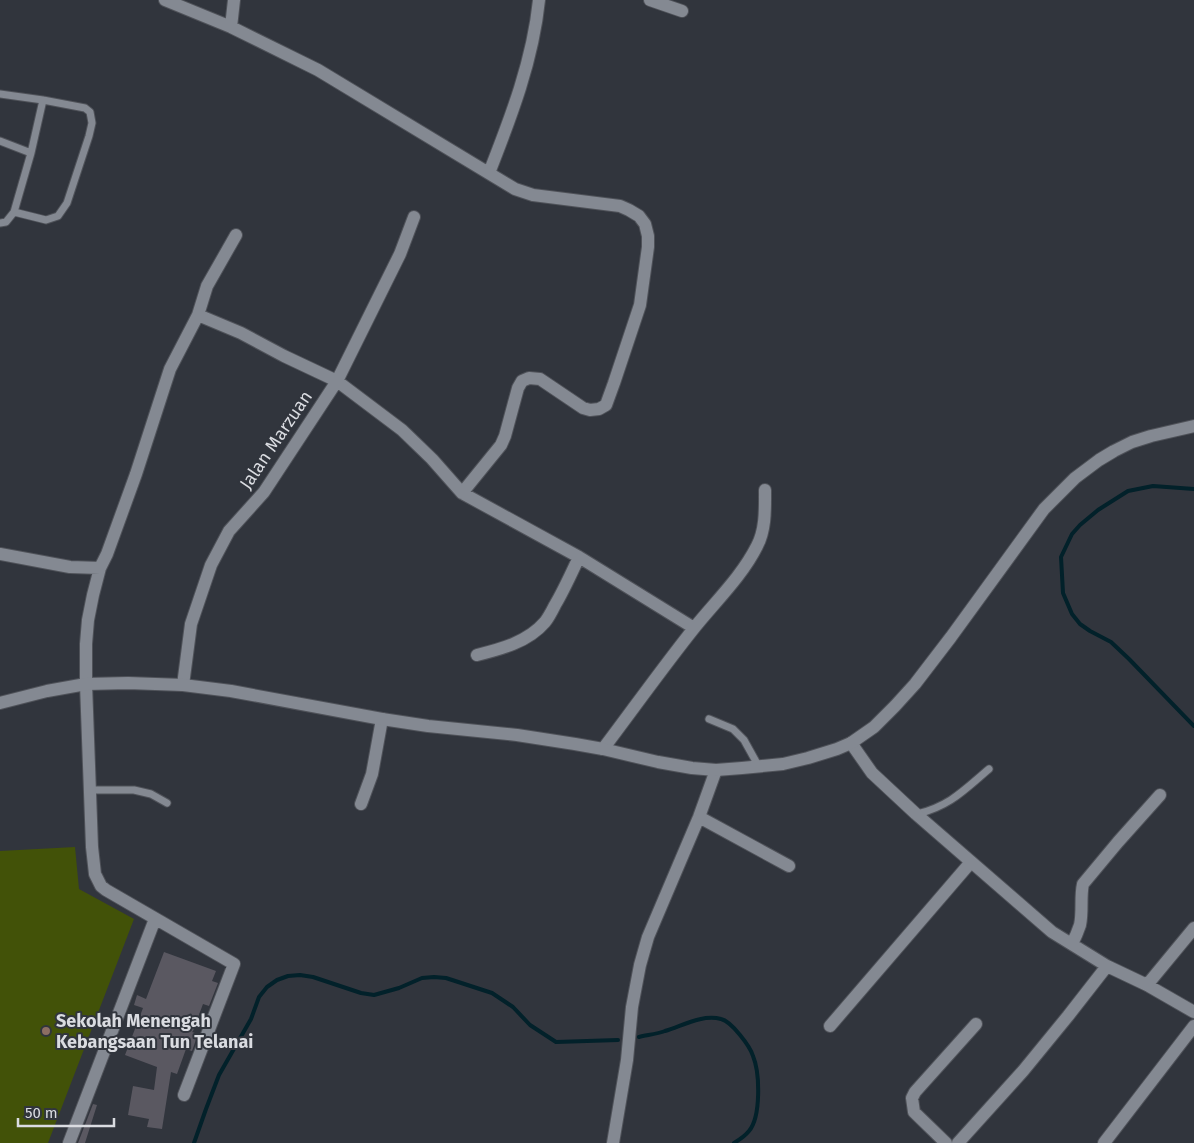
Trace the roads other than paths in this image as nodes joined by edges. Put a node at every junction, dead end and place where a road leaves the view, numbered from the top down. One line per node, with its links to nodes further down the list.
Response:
1 (165, 0): 6 (street)
2 (234, 0): 6 (street)
3 (539, 0): 11 (street)
4 (650, 0): 5 (street)
5 (682, 11)
6 (232, 27): 11 (street)
7 (0, 94): 8 (lane)
8 (43, 100): 10 (lane); 12 (lane)
9 (0, 141): 10 (lane)
10 (31, 154): 12 (lane)
11 (489, 173): 20 (street)
12 (14, 212): 14 (lane)
13 (414, 217): 17 (street, Jalan Marzuan)
14 (0, 222)
15 (236, 235): 16 (street)
16 (198, 315): 17 (street); 23 (street)
17 (337, 381): 20 (street); 27 (street, Jalan Marzuan)
18 (1194, 426): 31 (street)
19 (765, 490): 24 (street)
20 (462, 493): 22 (street)
21 (0, 554): 23 (street)
22 (579, 557): 24 (street); 25 (street)
23 (100, 568): 26 (street)
24 (694, 628): 32 (street)
25 (477, 655)
26 (86, 684): 27 (street); 28 (street); 36 (street)
27 (183, 685): 29 (street)
28 (0, 703)
29 (382, 719): 32 (street); 39 (street)
30 (708, 719): 33 (lane)
31 (852, 743): 33 (street); 40 (street)
32 (603, 749): 35 (street)
33 (759, 767): 35 (street)
34 (989, 769): 40 (lane)
35 (716, 770): 41 (street)
36 (90, 790): 38 (lane); 44 (street)
37 (1160, 795): 46 (street)
38 (167, 803)
39 (361, 804)
40 (916, 814): 42 (street)
41 (699, 817): 43 (street); 55 (street)
42 (971, 862): 46 (street); 51 (street)
43 (789, 866)
44 (155, 919): 53 (street); 54 (street)
45 (1194, 928): 48 (street)
46 (1072, 944): 47 (street)
47 (1107, 966): 48 (street); 57 (street)
48 (1147, 985): 49 (street)
49 (1194, 1012)
50 (976, 1024): 56 (street)
51 (830, 1026)
52 (1194, 1026): 58 (street)
53 (184, 1094)
54 (69, 1143)
55 (614, 1143)
56 (946, 1143)
57 (958, 1143)
58 (1104, 1143)

